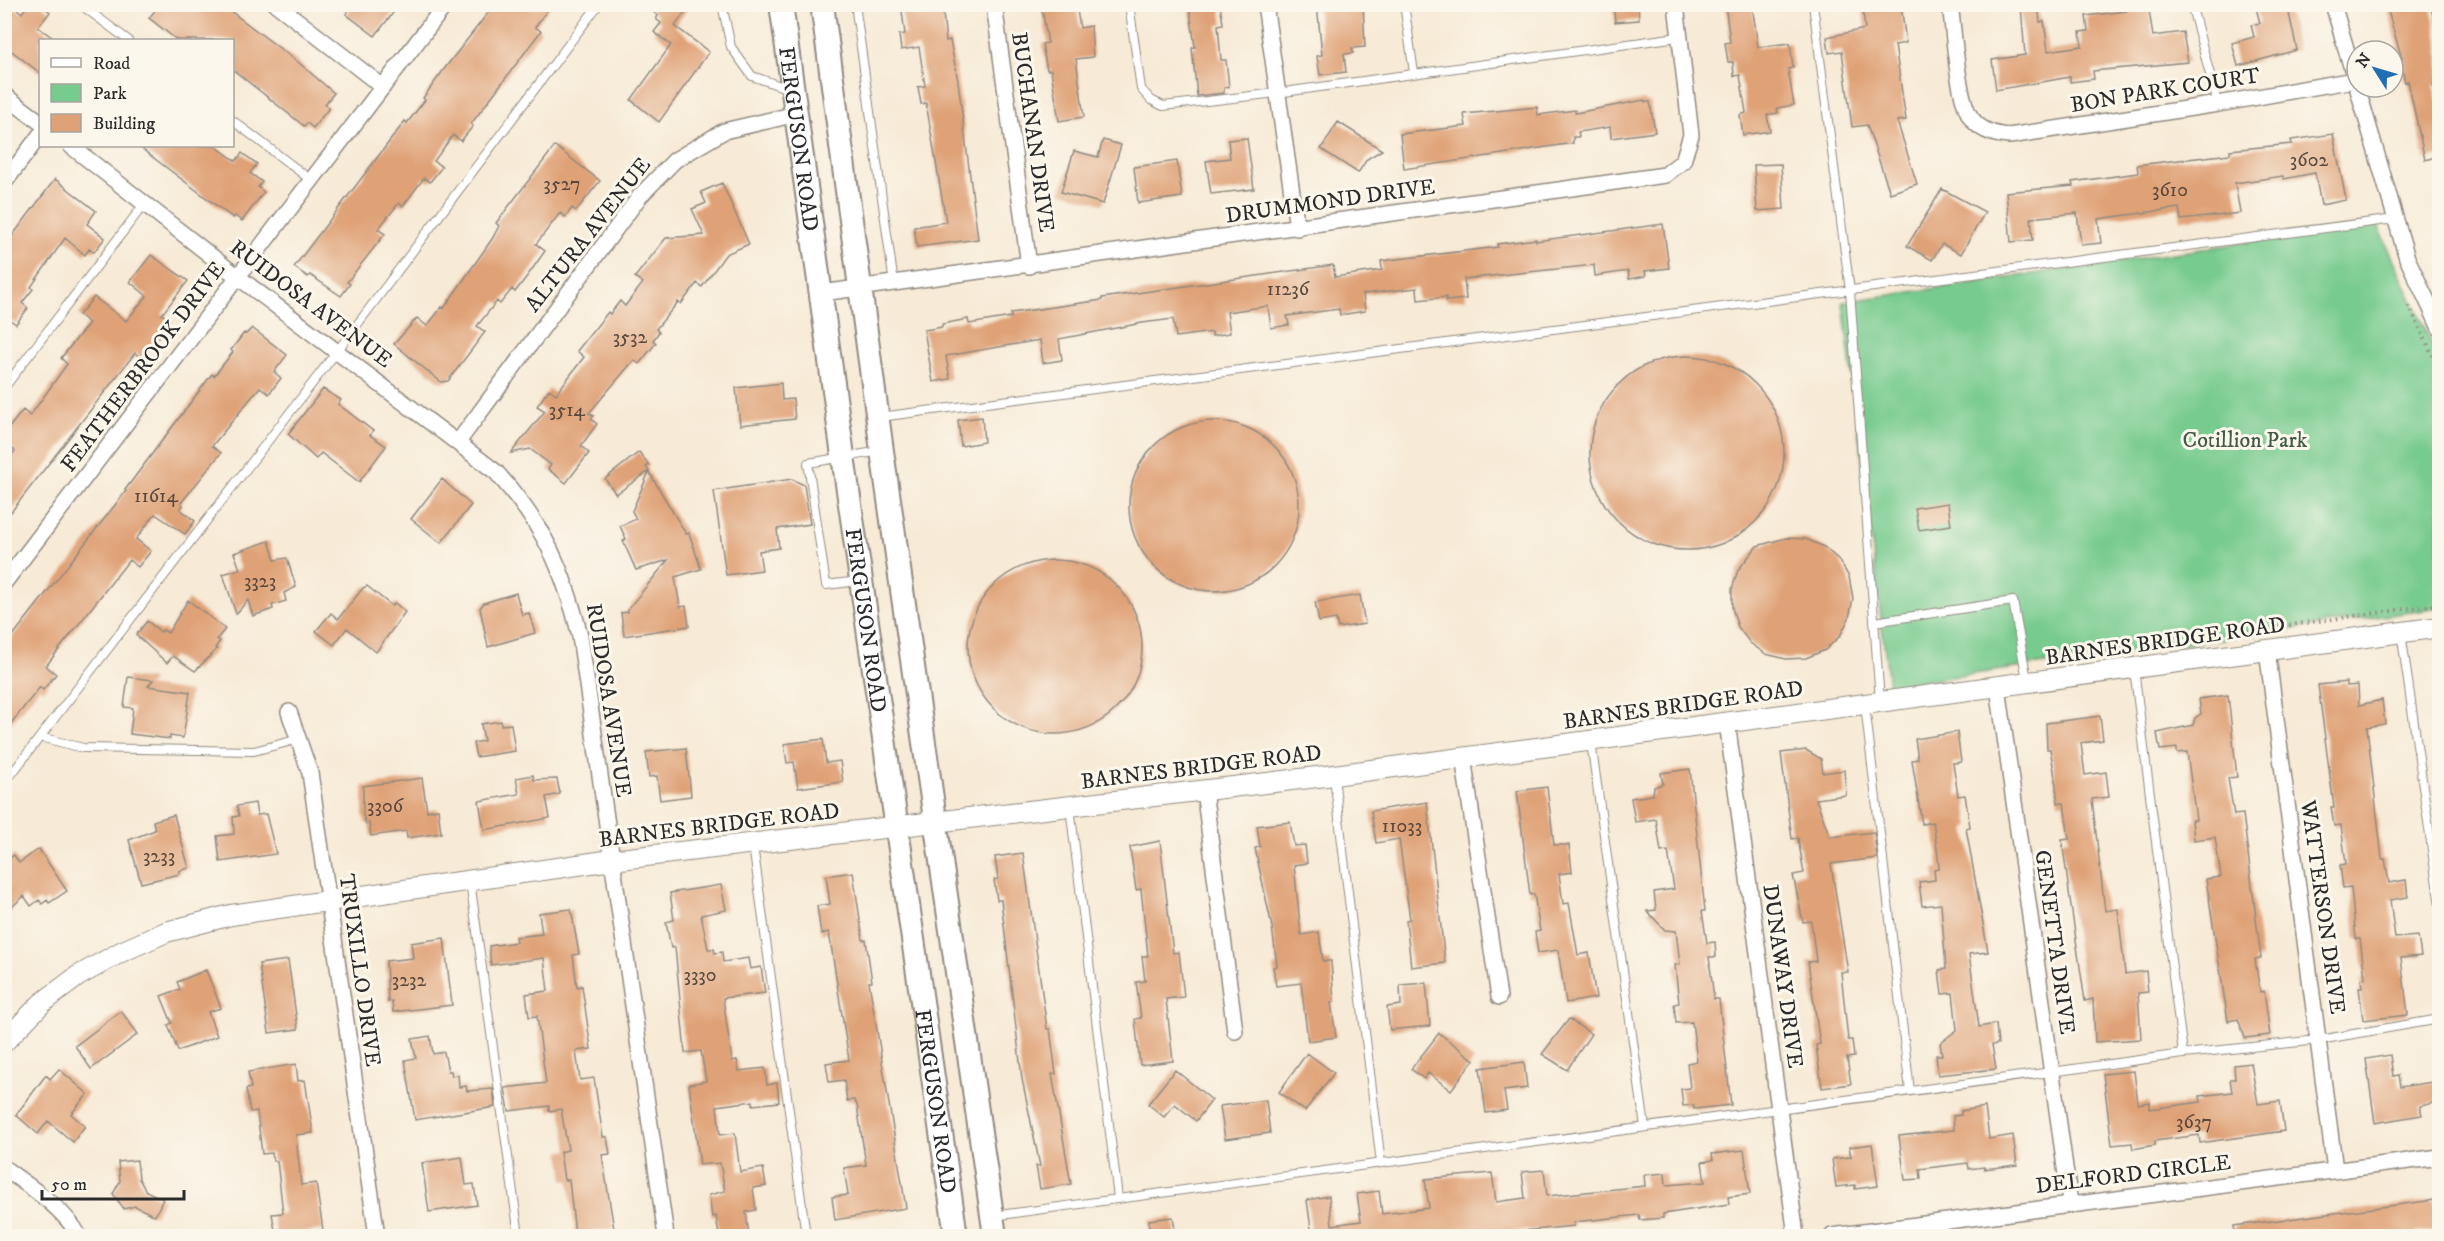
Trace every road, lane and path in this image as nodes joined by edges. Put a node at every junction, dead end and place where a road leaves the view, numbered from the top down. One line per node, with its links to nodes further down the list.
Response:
1 (80, 4): 19 (lane)
2 (446, 4): 23 (street, FEATHERBROOK DRIVE)
3 (599, 4): 46 (lane)
4 (722, 4): 24 (lane)
5 (781, 4): 24 (main road, FERGUSON ROAD)
6 (822, 4): 42 (main road, FERGUSON ROAD)
7 (855, 4): 41 (lane)
8 (993, 4): 39 (street, BUCHANAN DRIVE)
9 (1129, 4): 25 (lane)
10 (1265, 4): 25 (street)
11 (1404, 4): 21 (lane)
12 (1676, 4): 18 (street, DRUMMOND DRIVE)
13 (1813, 4): 43 (lane)
14 (2191, 4): 28 (lane)
15 (2333, 4): 20 (street)
16 (1953, 5): 28 (street, BON PARK COURT)
17 (280, 6): 23 (street)
18 (1678, 37): 21 (lane); 38 (street, DRUMMOND DRIVE)
19 (127, 39)
20 (2345, 47)
21 (1414, 73): 25 (lane)
22 (2345, 82): 28 (street, BON PARK COURT)
23 (383, 87): 34 (street, FEATHERBROOK DRIVE)
24 (793, 91): 29 (main road, FERGUSON ROAD)
25 (1277, 93): 38 (street)
26 (4, 95): 30 (street)
27 (2360, 99): 37 (street)
28 (2218, 104)
29 (796, 114): 44 (main road, FERGUSON ROAD); 49 (street, ALTURA AVENUE)
30 (39, 121)
31 (234, 122): 34 (lane)
32 (39, 136): 35 (street)
33 (72, 147): 36 (street, RUIDOSA AVENUE)
34 (311, 180): 40 (street, FEATHERBROOK DRIVE)
35 (4, 183)
36 (145, 202): 40 (street, RUIDOSA AVENUE); 47 (lane)
37 (2395, 219): 43 (lane); 45 (street)
38 (1297, 228): 39 (street, DRUMMOND DRIVE)
39 (1029, 266): 41 (street, DRUMMOND DRIVE)
40 (238, 277): 46 (street, RUIDOSA AVENUE); 53 (street, FEATHERBROOK DRIVE)
41 (894, 284): 42 (street, DRUMMOND DRIVE)
42 (861, 289): 44 (street, DRUMMOND DRIVE); 48 (main road, FERGUSON ROAD)
43 (1850, 291): 48 (lane); 55 (lane)
44 (822, 293): 51 (main road, FERGUSON ROAD)
45 (2439, 328)
46 (338, 350): 49 (street, RUIDOSA AVENUE); 66 (lane)
47 (4, 388)
48 (879, 417): 50 (main road, FERGUSON ROAD)
49 (458, 441): 77 (street, RUIDOSA AVENUE)
50 (882, 451): 51 (lane); 74 (main road, FERGUSON ROAD)
51 (843, 456): 52 (main road, FERGUSON ROAD); 52 (lane)
52 (862, 581): 75 (main road, FERGUSON ROAD)
53 (4, 583)
54 (2439, 604): 58 (path)
55 (1874, 622): 61 (lane); 63 (lane)
56 (2439, 627): 57 (street, BARNES BRIDGE ROAD)
57 (2401, 632): 59 (street, BARNES BRIDGE ROAD); 80 (lane)
58 (2211, 636)
59 (2267, 650): 60 (street, BARNES BRIDGE ROAD); 84 (street, WATTERSON DRIVE)
60 (2134, 669): 61 (street, BARNES BRIDGE ROAD); 86 (lane)
61 (2028, 682): 62 (street, BARNES BRIDGE ROAD)
62 (1998, 687): 63 (street, BARNES BRIDGE ROAD); 87 (street, GENETTA DRIVE)
63 (1872, 703): 65 (street, BARNES BRIDGE ROAD); 88 (lane)
64 (289, 712): 67 (street, TRUXILLO DRIVE)
65 (1727, 722): 68 (street, BARNES BRIDGE ROAD); 89 (street, DUNAWAY DRIVE)
66 (40, 737): 67 (lane); 71 (lane)
67 (298, 739): 79 (street, TRUXILLO DRIVE)
68 (1591, 741): 69 (street, BARNES BRIDGE ROAD); 90 (lane)
69 (1463, 757): 70 (street, BARNES BRIDGE ROAD); 81 (street)
70 (1334, 775): 72 (street, BARNES BRIDGE ROAD); 92 (lane)
71 (4, 784)
72 (1204, 790): 73 (street, BARNES BRIDGE ROAD); 83 (street)
73 (1070, 805): 74 (street, BARNES BRIDGE ROAD); 95 (lane)
74 (934, 823): 75 (street, BARNES BRIDGE ROAD); 97 (main road, FERGUSON ROAD)
75 (897, 828): 76 (street, BARNES BRIDGE ROAD); 103 (main road, FERGUSON ROAD)
76 (753, 845): 77 (street, BARNES BRIDGE ROAD); 102 (lane)
77 (612, 860): 78 (street, BARNES BRIDGE ROAD); 101 (street, RUIDOSA AVENUE)
78 (470, 881): 79 (street, BARNES BRIDGE ROAD); 100 (lane)
79 (328, 900): 85 (street, BARNES BRIDGE ROAD); 99 (street, TRUXILLO DRIVE)
80 (2439, 906)
81 (1499, 997)
82 (2439, 1019): 84 (lane)
83 (1235, 1030)
84 (2319, 1040): 86 (lane); 94 (street, WATTERSON DRIVE)
85 (4, 1042)
86 (2182, 1054): 87 (lane)
87 (2052, 1072): 88 (lane); 96 (street, GENETTA DRIVE)
88 (1910, 1091): 89 (lane)
89 (1779, 1109): 90 (lane); 104 (street, DUNAWAY DRIVE)
90 (1645, 1127): 92 (lane)
91 (2439, 1156): 94 (street, DELFORD CIRCLE)
92 (1381, 1163): 95 (lane)
93 (4, 1168): 98 (street)
94 (2335, 1170): 96 (street, DELFORD CIRCLE)
95 (1118, 1198): 97 (lane)
96 (2070, 1203): 105 (street, DELFORD CIRCLE)
97 (993, 1226)
98 (79, 1236)
99 (376, 1236)
100 (519, 1236)
101 (666, 1236)
102 (806, 1236)
103 (956, 1236)
104 (1796, 1236)
105 (1832, 1236)

